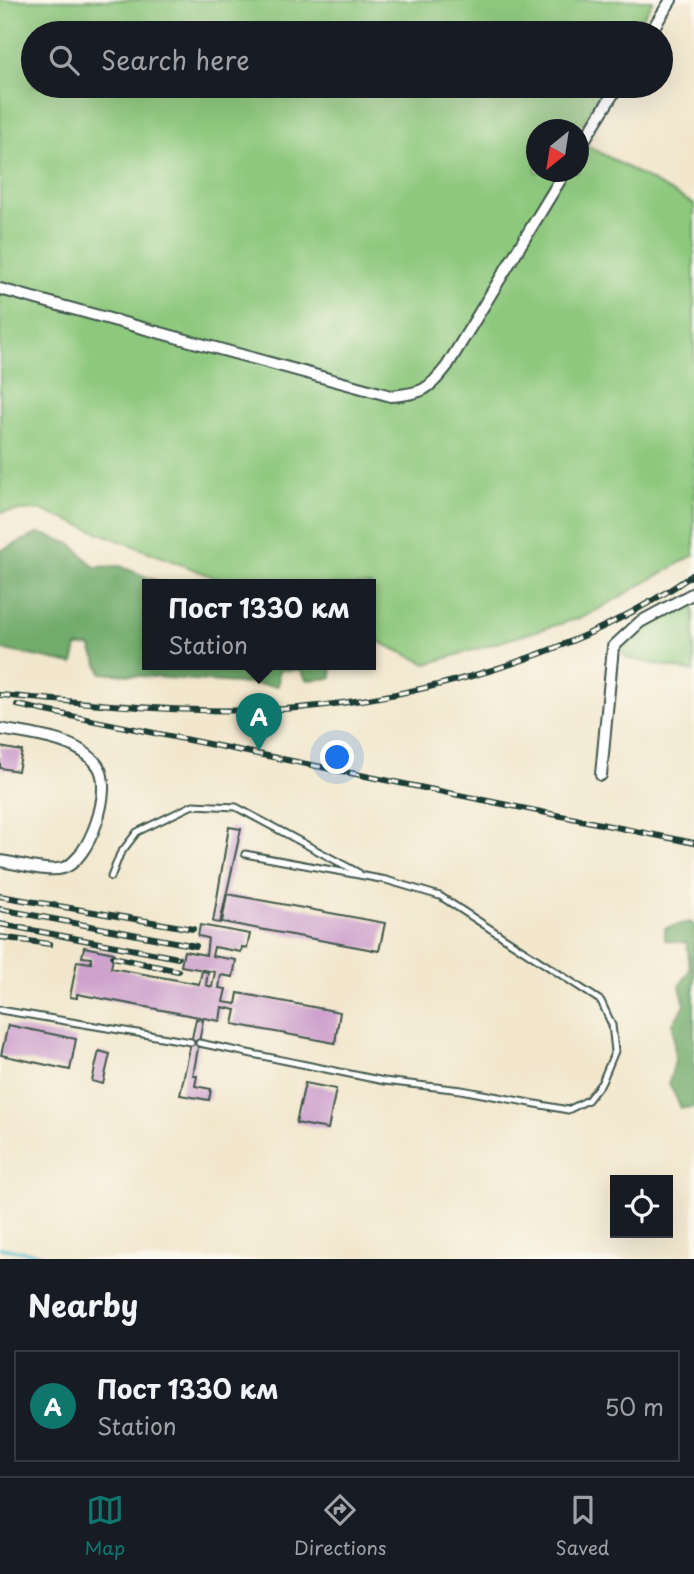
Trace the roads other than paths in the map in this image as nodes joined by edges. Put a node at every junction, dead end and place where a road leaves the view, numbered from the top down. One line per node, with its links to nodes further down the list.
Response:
1 (671, 0): 2 (street)
2 (658, 21)
3 (611, 98): 4 (street)
4 (589, 134)
5 (559, 182): 6 (street)
6 (0, 289)
7 (694, 593): 9 (street)
8 (0, 729): 11 (street)
9 (601, 775)
10 (245, 854): 12 (lane)
11 (0, 861)
12 (365, 876): 13 (lane); 16 (lane)
13 (111, 877)
14 (0, 1010): 15 (lane)
15 (191, 1042)
16 (199, 1043)

